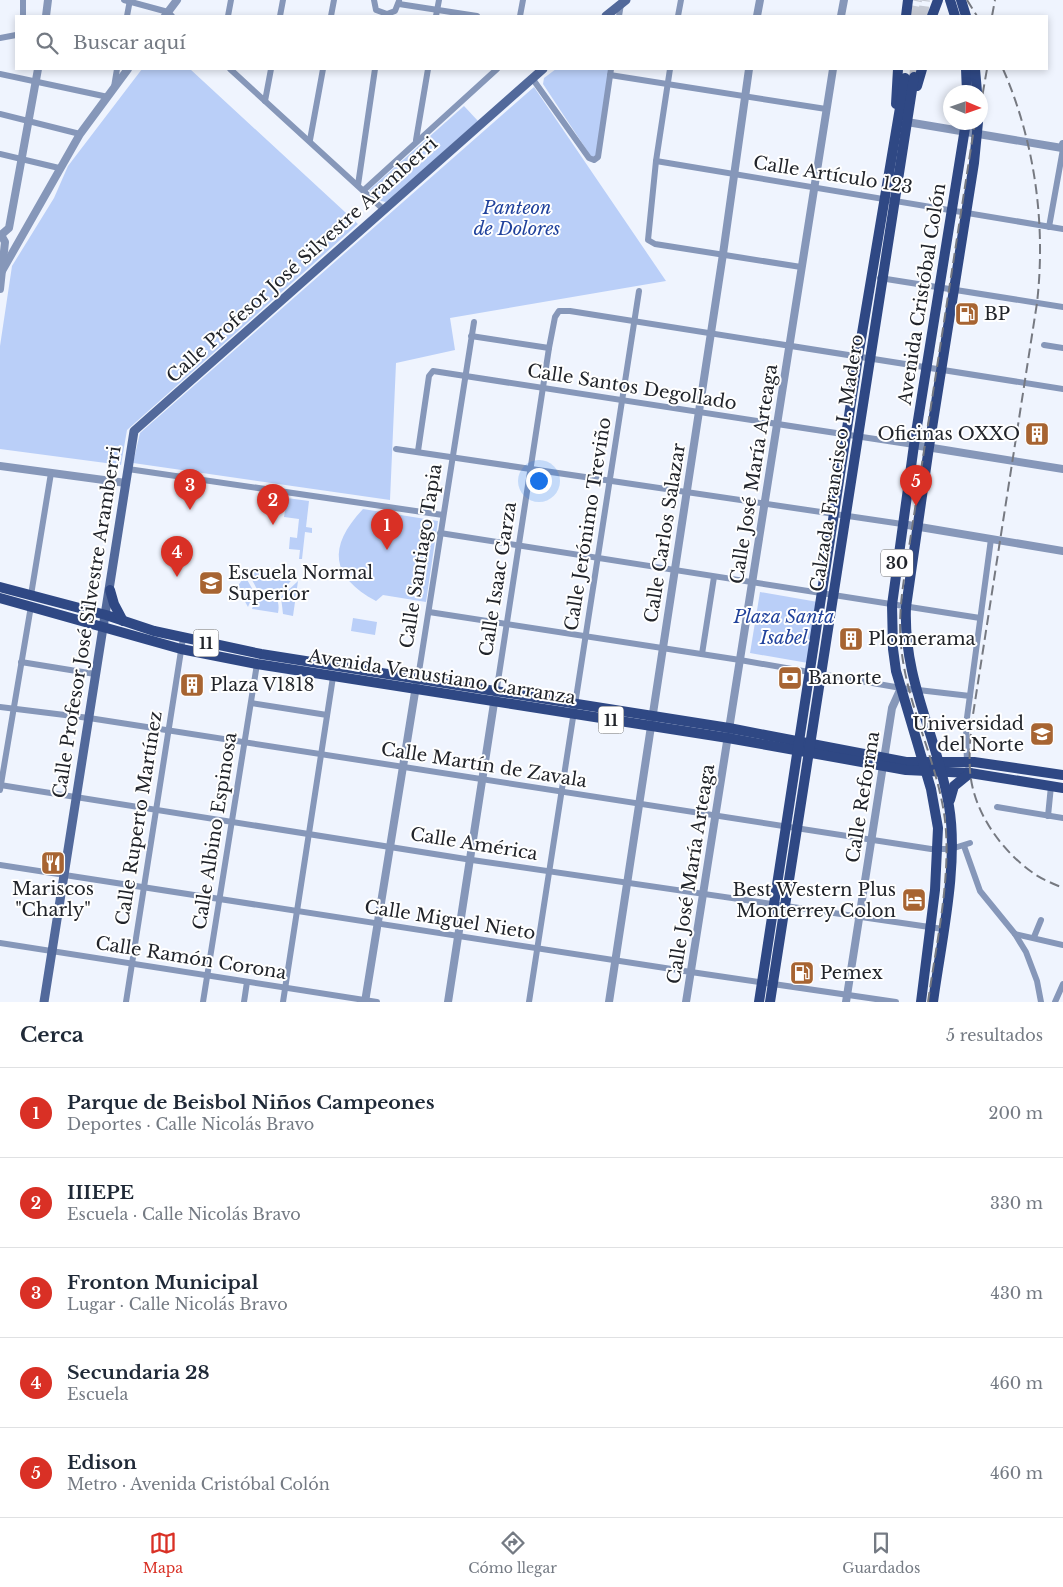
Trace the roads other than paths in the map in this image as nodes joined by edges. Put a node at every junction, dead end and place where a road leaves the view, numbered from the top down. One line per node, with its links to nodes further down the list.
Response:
1 (23, 0): 21 (street)
2 (48, 0): 22 (street)
3 (128, 0): 23 (street); 24 (street)
4 (177, 0): 24 (street)
5 (231, 0): 25 (street)
6 (282, 0): 26 (street)
7 (334, 0): 27 (street)
8 (374, 0): 28 (street)
9 (439, 0): 20 (street)
10 (523, 0): 30 (street)
11 (680, 0): 33 (street)
12 (760, 0): 34 (street)
13 (844, 0): 35 (street)
14 (908, 0): 36 (main road)
15 (938, 0): 37 (main road)
16 (950, 0): 38 (main road)
17 (961, 0): 39 (main road)
18 (623, 1): 31 (main road); 32 (street)
19 (398, 2): 20 (street); 28 (street)
20 (436, 13): 29 (street)
21 (23, 15)
22 (46, 15)
23 (127, 15)
24 (168, 15)
25 (228, 15)
26 (280, 15)
27 (332, 15)
28 (383, 15)
29 (463, 15)
30 (520, 15)
31 (607, 15)
32 (619, 15)
33 (678, 15)
34 (757, 15)
35 (841, 15)
36 (906, 15)
37 (932, 15)
38 (955, 15)
39 (966, 15)
40 (15, 35): 41 (street)
41 (0, 38)
42 (38, 70): 62 (street)
43 (117, 70): 66 (street)
44 (127, 70): 66 (street)
45 (231, 70): 70 (street)
46 (271, 70): 70 (street)
47 (323, 70): 82 (street)
48 (375, 70): 90 (street)
49 (428, 70): 83 (street)
50 (496, 70): 83 (street)
51 (542, 70): 61 (main road, Calle Profesor José Silvestre Aramberri)
52 (670, 70): 63 (street)
53 (749, 70): 67 (street, Calle Carlos Salazar)
54 (832, 70): 71 (street, Calle José María Arteaga)
55 (898, 70): 73 (main road)
56 (922, 70): 69 (main road)
57 (966, 70): 64 (main road)
58 (975, 70): 65 (main road)
59 (611, 72): 61 (street); 63 (street)
60 (0, 74): 62 (street)
61 (532, 78): 94 (main road, Calle Profesor José Silvestre Aramberri)
62 (36, 81): 68 (street); 74 (street)
63 (668, 84): 67 (street); 87 (street)
64 (967, 85)
65 (976, 85)
66 (113, 89): 68 (street)
67 (745, 96): 71 (street); 89 (street, Calle Carlos Salazar)
68 (108, 97): 80 (street)
69 (911, 98): 73 (main road, Calzada Francisco I. Madero); 75 (main road, Calzada Francisco I. Madero)
70 (265, 100): 82 (street)
71 (826, 109): 91 (street, Calle José María Arteaga)
72 (0, 114): 74 (street)
73 (899, 114): 93 (main road, Calzada Francisco I. Madero)
74 (28, 120): 80 (street); 86 (street)
75 (907, 122): 76 (street); 93 (main road, Calzada Francisco I. Madero)
76 (943, 126)
77 (966, 130): 95 (main road, Avenida Cristóbal Colón / 30)
78 (969, 130): 81 (street)
79 (978, 130): 81 (main road, Avenida Cristóbal Colón / 30)
80 (80, 134): 88 (street)
81 (978, 135): 84 (street); 96 (main road, Avenida Cristóbal Colón / 30)
82 (310, 140): 90 (street)
83 (416, 140): 92 (street)
84 (1063, 147): 97 (street)
85 (0, 154): 86 (street)
86 (21, 158): 88 (street); 98 (street)
87 (656, 162): 89 (street, Calle Artículo 123); 102 (street)
88 (59, 168): 101 (street)
89 (734, 174): 91 (street, Calle Artículo 123); 102 (street, Calle Carlos Salazar)
90 (358, 185): 92 (street)
91 (814, 188): 93 (street, Calle Artículo 123); 103 (street, Calle José María Arteaga)
92 (364, 190): 94 (street)
93 (889, 200): 95 (street, Calle Artículo 123); 105 (main road, Calzada Francisco I. Madero)
94 (383, 209): 136 (main road, Calle Profesor José Silvestre Aramberri)
95 (952, 210): 96 (street, Calle Artículo 123); 106 (main road, Avenida Cristóbal Colón / 30)
96 (966, 212): 97 (street, Calle Artículo 123); 108 (main road, Avenida Cristóbal Colón / 30)
97 (1049, 227): 99 (street, Calle Artículo 123)
98 (9, 228): 100 (street); 101 (street)
99 (1063, 229)
100 (1, 235): 104 (street)
101 (21, 240): 104 (street)
102 (723, 254): 103 (street); 113 (street, Calle Carlos Salazar)
103 (802, 267): 116 (street, Calle José María Arteaga)
104 (2, 270): 107 (street)
105 (877, 277): 106 (street); 119 (main road, Calzada Francisco I. Madero)
106 (940, 287): 108 (street); 120 (main road, Avenida Cristóbal Colón / 30)
107 (0, 289)
108 (954, 290): 110 (street); 121 (main road, Avenida Cristóbal Colón / 30)
109 (639, 291): 111 (street, Calle Jerónimo Treviño)
110 (1063, 307)
111 (635, 321): 113 (street); 117 (street, Calle Isaac Garza); 125 (street, Calle Jerónimo Treviño)
112 (474, 322): 114 (street, Calle Santiago Tapia)
113 (711, 334): 116 (street); 126 (street, Calle Carlos Salazar)
114 (471, 336): 117 (street); 122 (street, Calle Santiago Tapia)
115 (1044, 345): 118 (street)
116 (789, 346): 119 (street); 127 (street, Calle José María Arteaga)
117 (549, 348): 123 (street, Calle Isaac Garza)
118 (1063, 348)
119 (864, 358): 120 (street); 128 (main road, Calzada Francisco I. Madero)
120 (927, 368): 121 (street); 129 (main road, Avenida Cristóbal Colón / 30)
121 (941, 370): 124 (street); 130 (main road, Avenida Cristóbal Colón / 30)
122 (464, 376): 123 (street, Calle Santos Degollado); 132 (street, Calle Santos Degollado); 133 (street, Calle Santiago Tapia)
123 (543, 388): 125 (street, Calle Santos Degollado); 135 (street, Calle Isaac Garza)
124 (1063, 389)
125 (622, 400): 126 (street, Calle Santos Degollado); 139 (street, Calle Jerónimo Treviño)
126 (699, 412): 127 (street, Calle Santos Degollado); 141 (street, Calle Carlos Salazar)
127 (777, 424): 128 (street, Calle Santos Degollado); 142 (street, Calle José María Arteaga)
128 (852, 436): 129 (street, Calle Santos Degollado); 143 (main road, Calzada Francisco I. Madero); 145 (main road, Calzada Francisco I. Madero)
129 (914, 445): 130 (street, Calle Santos Degollado); 146 (main road, Avenida Cristóbal Colón / 30)
130 (929, 447): 137 (street, Calle Santos Degollado); 147 (main road, Avenida Cristóbal Colón / 30)
131 (396, 448): 132 (street)
132 (418, 451): 133 (street)
133 (452, 455): 135 (street); 144 (street, Calle Santiago Tapia)
134 (0, 466): 138 (street)
135 (531, 467): 139 (street); 150 (street, Calle Isaac Garza)
136 (128, 468): 140 (main road, Calle Profesor José Silvestre Aramberri); 144 (street)
137 (1063, 469)
138 (51, 473): 140 (street); 159 (street)
139 (610, 480): 141 (street); 152 (street, Calle Jerónimo Treviño)
140 (126, 483): 157 (main road, Calle Profesor José Silvestre Aramberri)
141 (686, 491): 142 (street); 153 (street, Calle Carlos Salazar)
142 (765, 503): 143 (street); 155 (street, Calle José María Arteaga)
143 (834, 514): 145 (street); 158 (main road, Calzada Francisco I. Madero)
144 (442, 515): 148 (street, Calle Santiago Tapia)
145 (845, 516): 146 (street); 160 (main road, Calzada Francisco I. Madero)
146 (902, 524): 147 (street); 162 (main road, Avenida Cristóbal Colón / 30)
147 (917, 527): 149 (street); 164 (main road, Avenida Cristóbal Colón / 30)
148 (440, 533): 150 (street); 165 (street, Calle Santiago Tapia)
149 (991, 539): 151 (street); 166 (street)
150 (519, 545): 152 (street); 169 (street, Calle Isaac Garza)
151 (1063, 551)
152 (598, 558): 153 (street); 170 (street, Calle Jerónimo Treviño)
153 (674, 570): 154 (street); 172 (street, Calle Carlos Salazar)
154 (714, 577): 155 (street); 173 (street)
155 (751, 584): 158 (street); 174 (street, Calle José María Arteaga)
156 (0, 587): 159 (main road, Avenida Venustiano Carranza / 11)
157 (110, 590): 167 (main road, Calle Profesor José Silvestre Aramberri); 168 (main road)
158 (822, 594): 160 (street); 177 (main road, Calzada Francisco I. Madero)
159 (31, 595): 167 (main road, Avenida Venustiano Carranza / 11)
160 (833, 596): 162 (street); 179 (main road, Calzada Francisco I. Madero)
161 (0, 598): 163 (main road, Avenida Venustiano Carranza / 11)
162 (892, 605): 164 (street); 182 (main road, Avenida Cristóbal Colón / 30)
163 (31, 606): 167 (main road, Avenida Venustiano Carranza / 11); 175 (street)
164 (906, 607): 166 (street); 183 (main road, Avenida Cristóbal Colón / 30)
165 (428, 612): 169 (street); 181 (street, Calle Santiago Tapia)
166 (980, 618): 186 (street)
167 (105, 621): 168 (main road, Avenida Venustiano Carranza / 11); 171 (main road, Avenida Venustiano Carranza / 11); 178 (main road, Calle Profesor José Silvestre Aramberri)
168 (123, 621): 171 (main road, Avenida Venustiano Carranza / 11)
169 (506, 624): 170 (street); 185 (street, Calle Isaac Garza)
170 (585, 636): 172 (street); 189 (street, Calle Jerónimo Treviño)
171 (182, 644): 176 (main road, Avenida Venustiano Carranza / 11); 181 (main road, Avenida Venustiano Carranza / 11); 196 (street, Calle Ruperto Martínez)
172 (662, 648): 173 (street); 195 (street, Calle Carlos Salazar)
173 (702, 654): 174 (street)
174 (740, 660): 177 (street); 197 (street, Calle José María Arteaga)
175 (21, 662): 178 (street); 191 (street)
176 (257, 664): 180 (main road, Avenida Venustiano Carranza / 11); 187 (street, Calle Albino Espinosa)
177 (810, 672): 179 (street); 199 (main road, Calzada Francisco I. Madero)
178 (95, 674): 194 (main road, Calle Profesor José Silvestre Aramberri)
179 (821, 674): 182 (street); 200 (main road, Calzada Francisco I. Madero)
180 (333, 676): 184 (main road, Avenida Venustiano Carranza / 11); 192 (street)
181 (418, 678): 184 (street, Calle Santiago Tapia); 185 (main road, Avenida Venustiano Carranza / 11)
182 (901, 688): 183 (street); 202 (street, Calle Reforma); 204 (main road, Avenida Cristóbal Colón / 30)
183 (915, 689): 186 (street); 205 (main road, Avenida Cristóbal Colón / 30)
184 (416, 690): 188 (main road, Avenida Venustiano Carranza / 11); 206 (street, Calle Santiago Tapia)
185 (496, 691): 188 (street, Calle Isaac Garza); 189 (main road, Avenida Venustiano Carranza / 11)
186 (970, 696): 203 (street)
187 (250, 703): 192 (street); 198 (street, Calle Albino Espinosa)
188 (494, 703): 193 (main road, Avenida Venustiano Carranza / 11); 209 (street, Calle Isaac Garza)
189 (575, 703): 193 (street, Calle Jerónimo Treviño); 195 (main road, Avenida Venustiano Carranza / 11)
190 (0, 707): 191 (street, Calle Martín de Zavala)
191 (14, 708): 194 (street, Calle Martín de Zavala); 211 (street)
192 (328, 715): 201 (street)
193 (574, 715): 195 (main road, Avenida Venustiano Carranza / 11); 213 (street, Calle Jerónimo Treviño)
194 (89, 718): 196 (street, Calle Martín de Zavala); 214 (main road, Calle Profesor José Silvestre Aramberri)
195 (651, 720): 197 (main road, Avenida Venustiano Carranza / 11); 215 (street, Calle Carlos Salazar)
196 (167, 731): 198 (street, Calle Martín de Zavala); 218 (street, Calle Ruperto Martínez)
197 (728, 733): 199 (main road, Avenida Venustiano Carranza / 11); 220 (street, Calle José María Arteaga)
198 (244, 743): 201 (street, Calle Martín de Zavala); 222 (street, Calle Albino Espinosa)
199 (798, 746): 200 (main road, Avenida Venustiano Carranza / 11); 223 (main road, Calzada Francisco I. Madero)
200 (809, 748): 202 (main road, Avenida Venustiano Carranza / 11); 224 (main road, Calzada Francisco I. Madero)
201 (321, 756): 206 (street, Calle Martín de Zavala); 225 (street)
202 (884, 762): 204 (main road, Avenida Venustiano Carranza / 11); 226 (street, Calle Reforma)
203 (966, 762): 205 (main road, Avenida Venustiano Carranza / 11); 207 (street); 208 (main road, Avenida Venustiano Carranza / 11)
204 (925, 766): 205 (main road, Avenida Venustiano Carranza / 11); 229 (main road, Avenida Cristóbal Colón / 30)
205 (940, 766): 207 (main road, Avenida Venustiano Carranza / 11); 216 (main road, Avenida Cristóbal Colón / 30)
206 (403, 768): 209 (street, Calle Martín de Zavala); 227 (street, Calle Santiago Tapia)
207 (970, 773): 210 (main road, Avenida Venustiano Carranza / 11); 216 (main road)
208 (1063, 775)
209 (482, 779): 213 (street, Calle Martín de Zavala); 230 (street, Calle Isaac Garza)
210 (1051, 786): 212 (main road, Avenida Venustiano Carranza / 11); 219 (street)
211 (0, 787): 214 (street, Calle América)
212 (1063, 788)
213 (561, 791): 215 (street, Calle Martín de Zavala); 232 (street, Calle Jerónimo Treviño)
214 (77, 797): 218 (street, Calle América); 233 (main road, Calle Profesor José Silvestre Aramberri)
215 (639, 804): 220 (street, Calle Martín de Zavala); 234 (street, Calle Carlos Salazar)
216 (950, 808): 228 (main road, Avenida Cristóbal Colón / 30)
217 (997, 808): 219 (street)
218 (155, 809): 222 (street, Calle América); 235 (street, Calle Ruperto Martínez)
219 (1048, 816): 221 (street)
220 (716, 817): 223 (street, Calle Martín de Zavala); 236 (street, Calle José María Arteaga)
221 (1063, 818)
222 (232, 822): 225 (street, Calle América); 237 (street, Calle Albino Espinosa)
223 (786, 827): 224 (street, Calle Martín de Zavala); 238 (main road, Calzada Francisco I. Madero)
224 (797, 830): 226 (street, Calle Martín de Zavala); 239 (main road, Calzada Francisco I. Madero)
225 (309, 834): 227 (street, Calle América); 240 (street)
226 (871, 840): 229 (street, Calle Martín de Zavala); 241 (street, Calle Reforma)
227 (391, 846): 230 (street, Calle América); 243 (street, Calle Santiago Tapia)
228 (951, 849): 229 (street, Calle Martín de Zavala); 245 (main road, Avenida Cristóbal Colón / 30); 246 (street, Calle Martín de Zavala)
229 (938, 850): 244 (main road, Avenida Cristóbal Colón / 30)
230 (472, 860): 232 (street, Calle América); 247 (street, Calle Isaac Garza)
231 (0, 865): 233 (street, Calle Miguel Nieto)
232 (550, 871): 234 (street, Calle América); 251 (street, Calle Jerónimo Treviño)
233 (65, 875): 235 (street, Calle Miguel Nieto); 252 (main road, Calle Profesor José Silvestre Aramberri)
234 (627, 882): 236 (street, Calle América); 253 (street, Calle Carlos Salazar)
235 (143, 887): 237 (street, Calle Miguel Nieto); 254 (street, Calle Ruperto Martínez)
236 (703, 894): 238 (street, Calle América); 255 (street, Calle José María Arteaga)
237 (219, 899): 240 (street, Calle Miguel Nieto); 256 (street, Calle Albino Espinosa)
238 (774, 904): 239 (street, Calle América); 258 (main road, Calzada Francisco I. Madero)
239 (785, 906): 241 (street, Calle América); 260 (main road, Calzada Francisco I. Madero)
240 (297, 911): 243 (street, Calle Miguel Nieto); 261 (street)
241 (859, 918): 244 (street, Calle América); 262 (street, Calle Reforma)
242 (1041, 920): 248 (street)
243 (378, 924): 247 (street, Calle Miguel Nieto); 263 (street, Calle Santiago Tapia)
244 (931, 927): 245 (street, Calle América); 277 (main road, Avenida Cristóbal Colón / 30)
245 (943, 929): 278 (main road, Avenida Cristóbal Colón / 30)
246 (1015, 934): 248 (street); 279 (street)
247 (460, 936): 251 (street, Calle Miguel Nieto); 270 (street, Calle Isaac Garza)
248 (1034, 937): 250 (street)
249 (0, 943): 252 (street, Calle Ramón Corona)
250 (1063, 945)
251 (538, 948): 253 (street, Calle Miguel Nieto); 271 (street, Calle Jerónimo Treviño)
252 (53, 951): 254 (street, Calle Ramón Corona); 264 (main road, Calle Profesor José Silvestre Aramberri)
253 (615, 961): 255 (street, Calle Miguel Nieto); 272 (street, Calle Carlos Salazar)
254 (132, 964): 256 (street, Calle Ramón Corona); 265 (street, Calle Ruperto Martínez)
255 (691, 972): 258 (street, Calle Miguel Nieto); 273 (street, Calle José María Arteaga)
256 (208, 976): 257 (street, Calle Ramón Corona); 266 (street, Calle Albino Espinosa)
257 (247, 982): 261 (street, Calle Ramón Corona); 267 (street)
258 (762, 982): 260 (street, Calle Miguel Nieto); 274 (main road, Calzada Francisco I. Madero)
259 (1063, 984): 280 (street)
260 (773, 985): 262 (street, Calle Miguel Nieto); 275 (main road, Calzada Francisco I. Madero)
261 (285, 988): 263 (street, Calle Ramón Corona); 268 (street)
262 (846, 999): 276 (street, Calle Miguel Nieto)
263 (366, 1001): 269 (street, Calle Ramón Corona)
264 (44, 1002)
265 (126, 1002)
266 (203, 1002)
267 (244, 1002)
268 (282, 1002)
269 (377, 1002)
270 (448, 1002)
271 (529, 1002)
272 (608, 1002)
273 (686, 1002)
274 (759, 1002)
275 (770, 1002)
276 (896, 1002)
277 (921, 1002)
278 (934, 1002)
279 (1041, 1002)
280 (1054, 1002)

